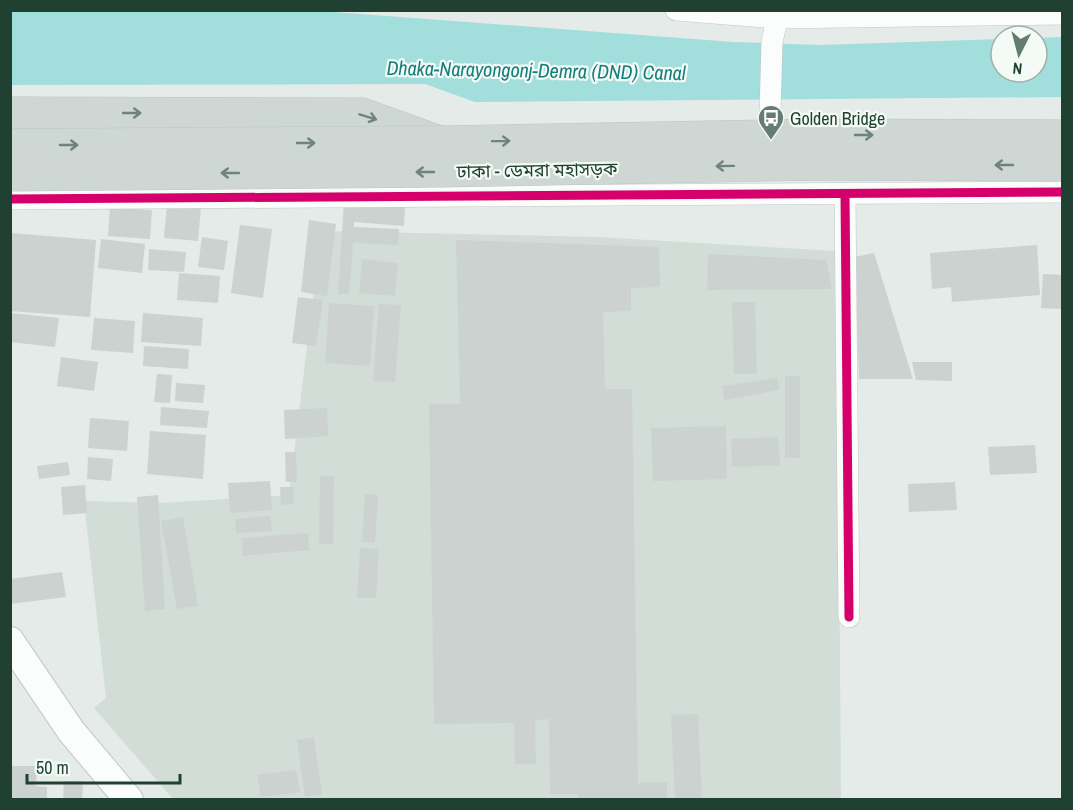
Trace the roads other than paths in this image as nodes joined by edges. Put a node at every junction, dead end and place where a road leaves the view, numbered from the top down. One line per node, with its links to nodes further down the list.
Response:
1 (676, 10): 2 (street)
2 (778, 14): 3 (street); 11 (street)
3 (1062, 14)
4 (10, 113): 6 (main road, one-way to 6)
5 (1062, 136): 6 (main road, ঢাকা - ডেমরা মহাসড়ক, one-way to 5, bridge)
6 (442, 142): 7 (main road, ঢাকা - ডেমরা মহাসড়ক, one-way to 6, bridge)
7 (10, 146)
8 (1062, 165): 9 (main road, ঢাকা - ডেমরা মহাসড়ক, one-way to 9, bridge)
9 (10, 175)
10 (1062, 192): 12 (street)
11 (771, 195): 12 (street); 13 (street)
12 (845, 195): 14 (street)
13 (10, 200)
14 (849, 617)
15 (10, 640): 16 (main road)
16 (129, 800)

